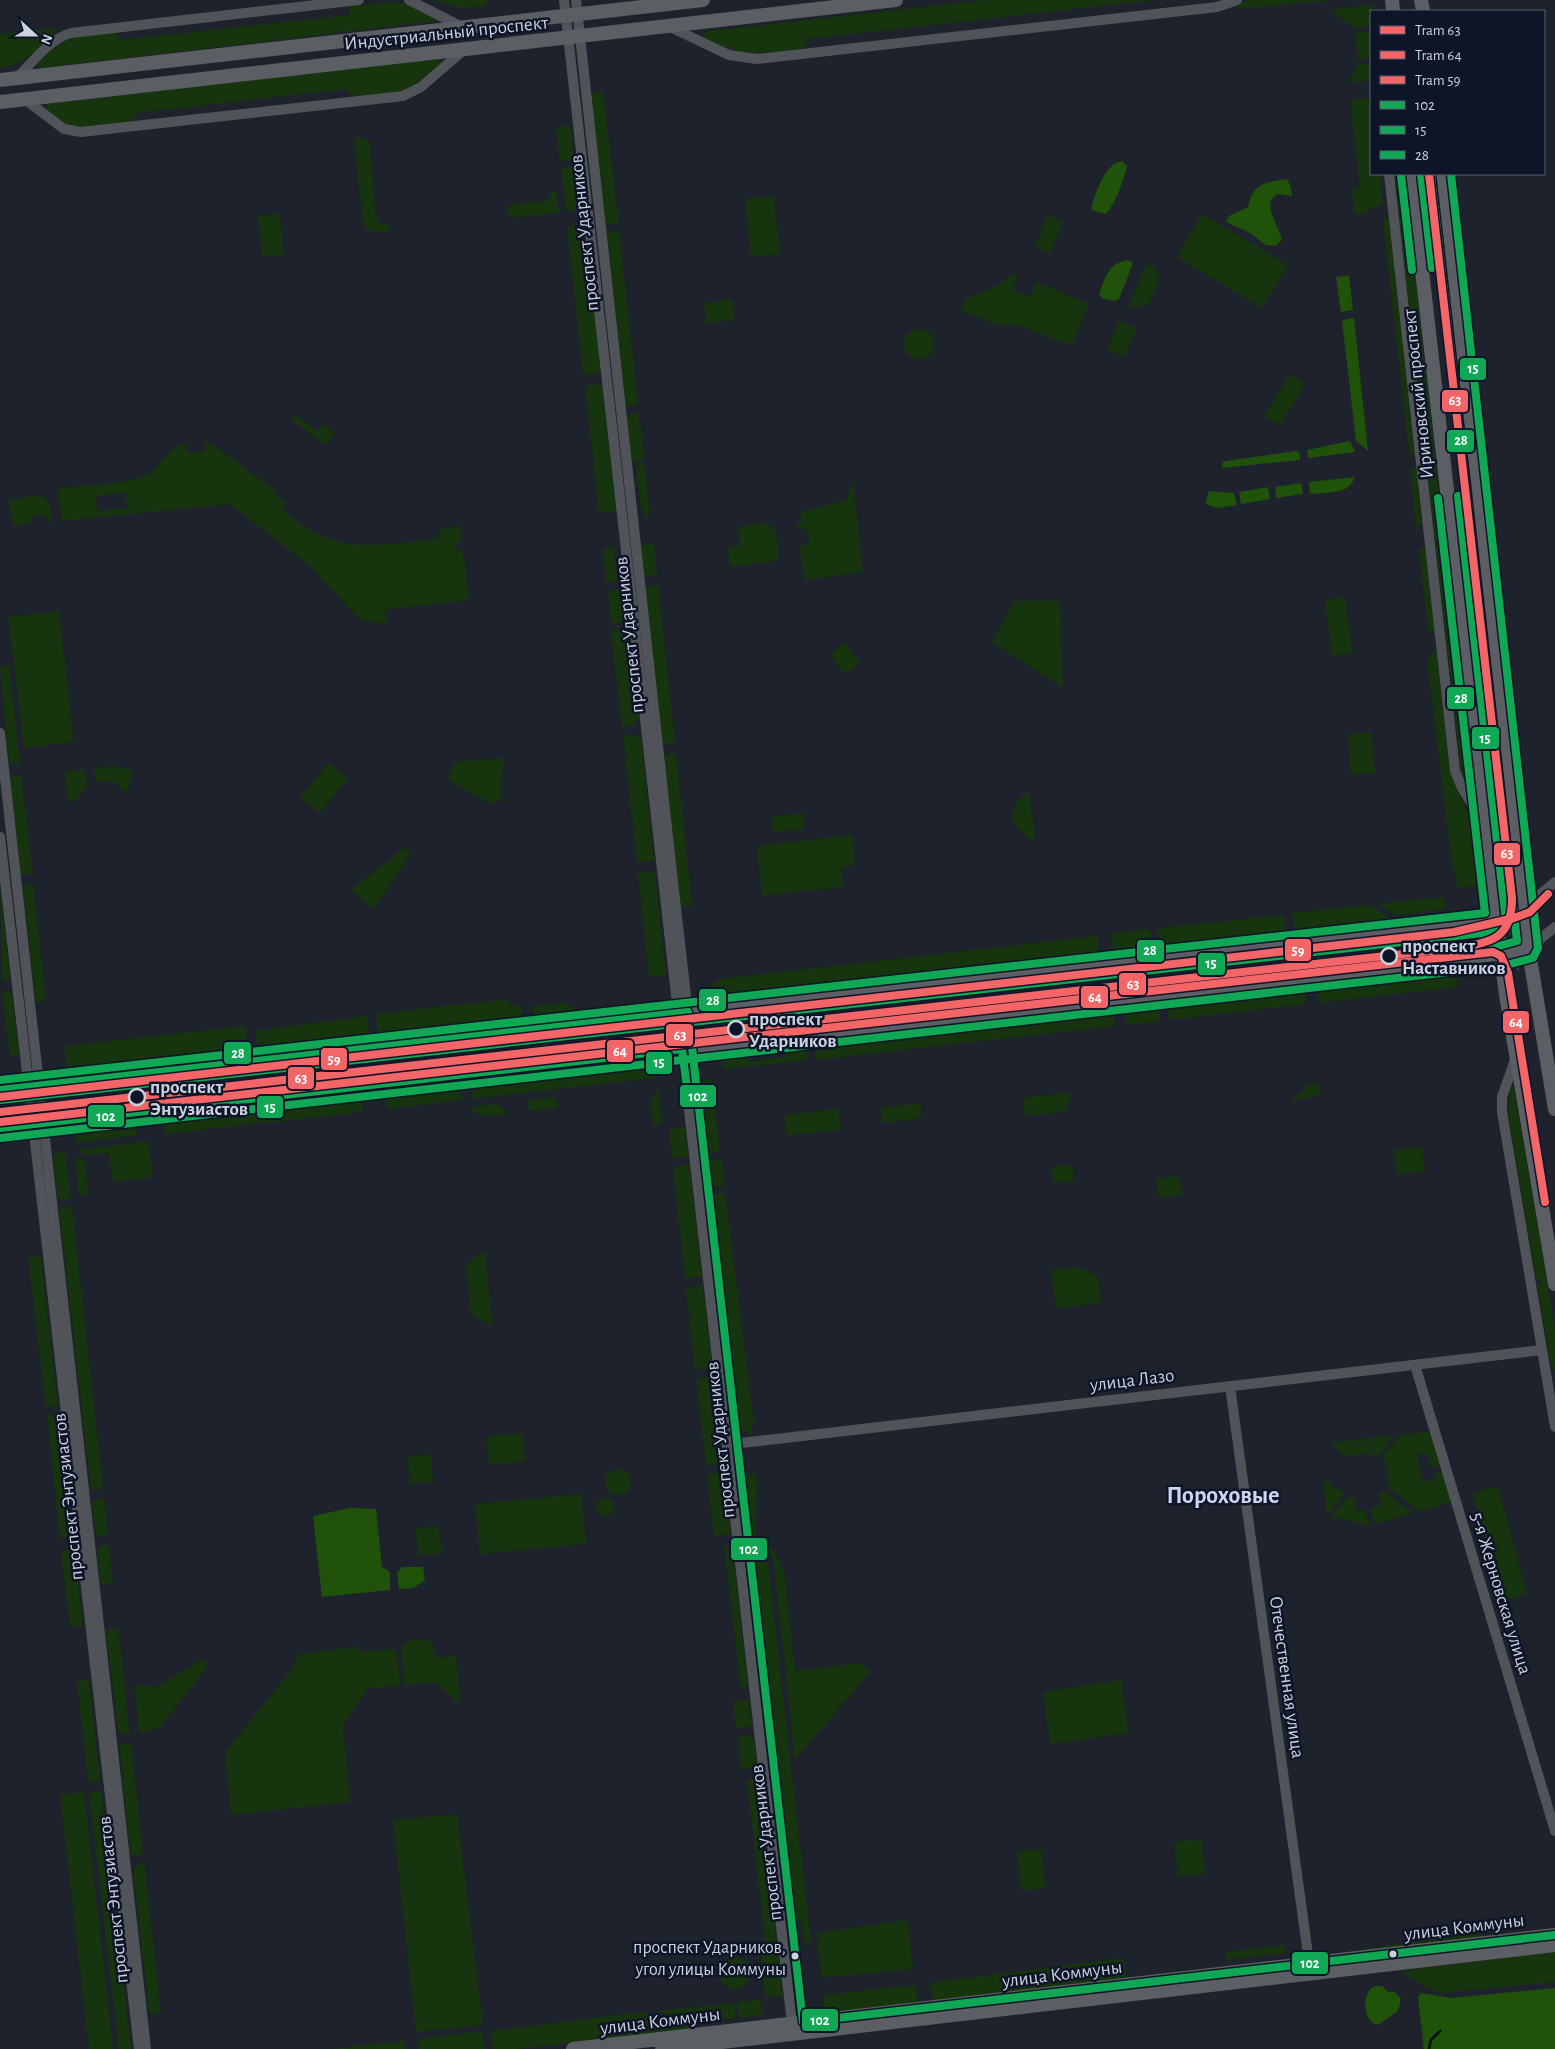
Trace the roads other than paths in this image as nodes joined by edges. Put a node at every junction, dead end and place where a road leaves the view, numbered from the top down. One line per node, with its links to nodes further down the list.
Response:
1 (359, 0): 14 (street)
2 (409, 0): 11 (street)
3 (564, 0): 9 (street, проспект Ударников)
4 (576, 0): 9 (street, проспект Ударников)
5 (703, 0): 8 (main road, Индустриальный проспект)
6 (896, 0): 10 (main road, Индустриальный проспект)
7 (1237, 0): 10 (street)
8 (669, 2): 9 (main road, Индустриальный проспект)
9 (572, 15): 11 (main road, Индустриальный проспект); 12 (street, проспект Ударников)
10 (667, 26): 12 (main road, Индустриальный проспект)
11 (463, 28): 14 (main road, Индустриальный проспект)
12 (574, 36): 13 (main road, Индустриальный проспект); 30 (street, проспект Ударников)
13 (465, 48): 16 (main road, Индустриальный проспект); 16 (street)
14 (16, 78): 15 (main road, Индустриальный проспект)
15 (0, 80)
16 (23, 98): 17 (main road, Индустриальный проспект)
17 (0, 102)
18 (1389, 175): 22 (street)
19 (1412, 175): 22 (main road, Ириновский проспект)
20 (1441, 175): 25 (main road)
21 (0, 733): 33 (street, проспект Энтузиастов)
22 (1485, 826): 26 (main road, Ириновский проспект)
23 (0, 837): 33 (street, проспект Энтузиастов)
24 (1555, 882): 25 (street)
25 (1523, 908): 26 (main road); 28 (main road)
26 (1496, 922): 29 (main road, Ириновский проспект); 30 (main road)
27 (1555, 927): 28 (street)
28 (1528, 948): 29 (main road); 35 (main road)
29 (1501, 956): 31 (main road); 32 (main road, Ириновский проспект)
30 (683, 1013): 31 (street, проспект Ударников); 33 (main road)
31 (687, 1049): 36 (main road); 43 (street, проспект Ударников); 44 (street, проспект Ударников)
32 (1516, 1056): 38 (main road, Ириновский проспект); 39 (street, Ириновский проспект)
33 (33, 1086): 34 (main road); 36 (street, проспект Энтузиастов)
34 (0, 1090)
35 (1555, 1108)
36 (37, 1123): 37 (main road); 50 (street, проспект Энтузиастов); 51 (street, проспект Энтузиастов)
37 (0, 1128)
38 (1555, 1284)
39 (1542, 1350): 40 (street, улица Лазо); 42 (street, Ириновский проспект)
40 (1415, 1365): 41 (street, улица Лазо); 45 (street, 5-я Жерновская улица)
41 (1230, 1386): 43 (street, улица Лазо); 48 (street, Отечественная улица)
42 (1555, 1427)
43 (738, 1444): 44 (street, улица Лазо); 49 (street, проспект Ударников)
44 (727, 1445): 49 (street, проспект Ударников)
45 (1555, 1831)
46 (1555, 1934): 48 (main road, улица Коммуны)
47 (1555, 1945): 48 (main road, улица Коммуны)
48 (1310, 1968): 49 (main road, улица Коммуны)
49 (798, 2026): 52 (main road, улица Коммуны); 53 (main road, улица Коммуны)
50 (139, 2049)
51 (146, 2049)
52 (573, 2049)
53 (662, 2049)

